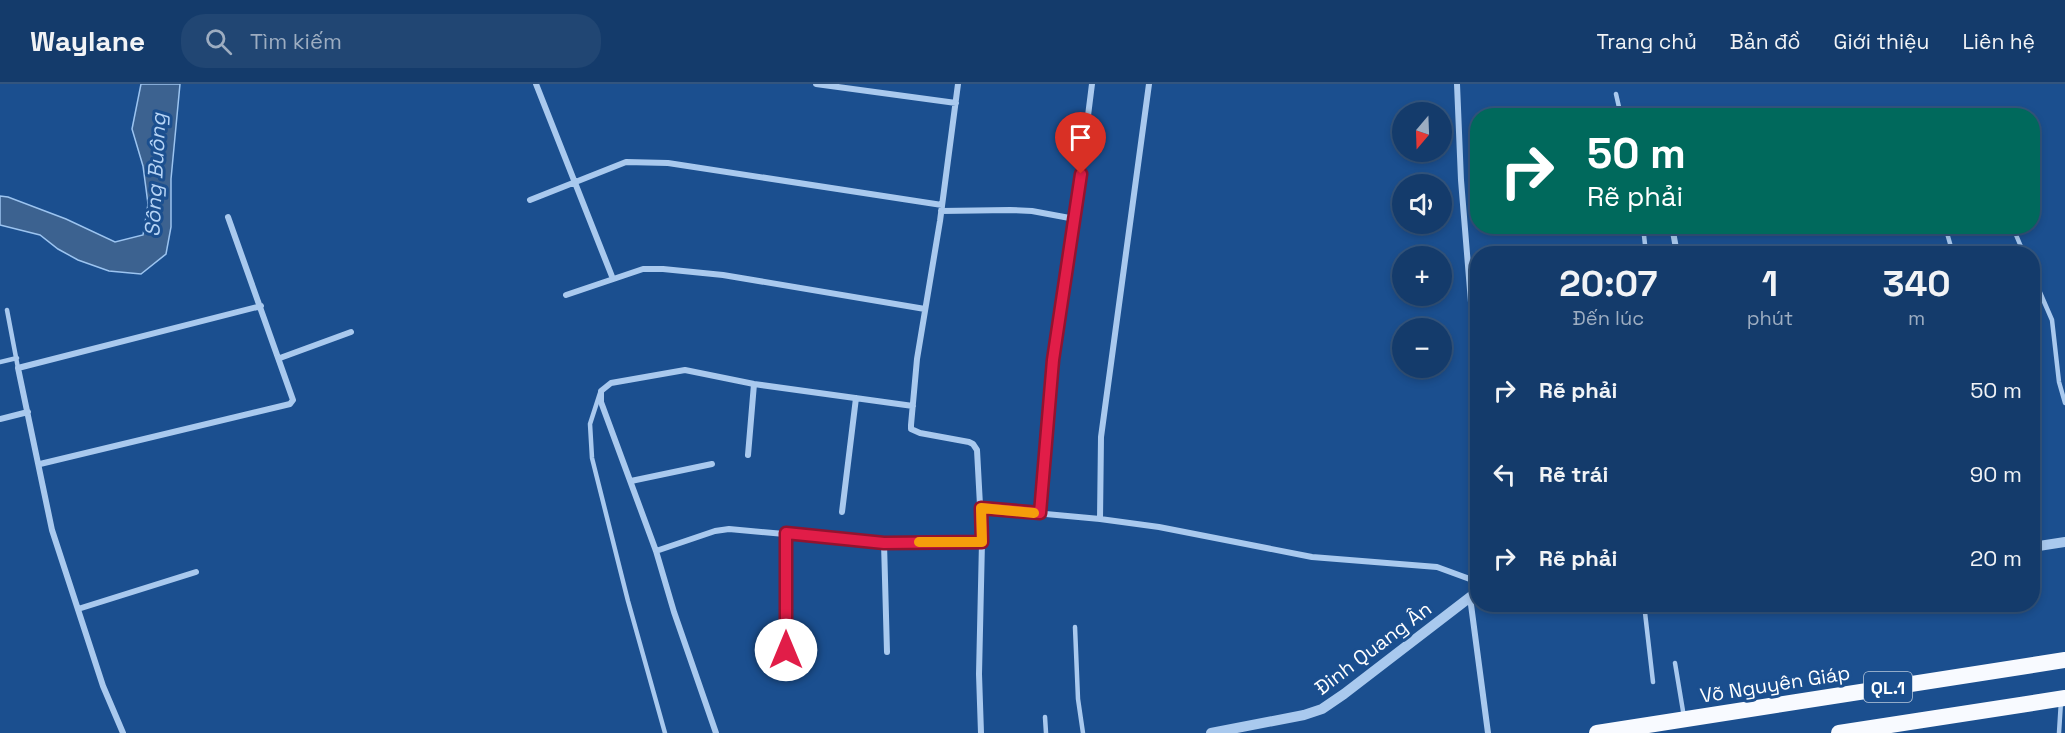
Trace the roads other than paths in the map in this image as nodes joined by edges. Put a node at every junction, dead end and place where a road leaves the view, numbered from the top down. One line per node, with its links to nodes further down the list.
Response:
1 (536, 84): 10 (street)
2 (816, 84): 8 (street)
3 (958, 84): 8 (street)
4 (1092, 84): 14 (street)
5 (1149, 84): 41 (street)
6 (1457, 84): 16 (street)
7 (1616, 94): 9 (lane)
8 (956, 103): 12 (street)
9 (1619, 108)
10 (574, 183): 11 (street); 12 (street); 15 (street)
11 (530, 200)
12 (942, 208): 14 (street); 20 (street)
13 (228, 217): 19 (street)
14 (1075, 219): 40 (street)
15 (613, 279): 18 (street); 20 (street)
16 (1470, 290)
17 (2040, 292): 30 (lane)
18 (566, 295)
19 (261, 306): 24 (street); 26 (street)
20 (925, 309): 31 (street)
21 (7, 310): 23 (lane)
22 (351, 332): 24 (street)
23 (17, 358): 25 (lane); 26 (lane)
24 (280, 358): 35 (street)
25 (0, 362)
26 (18, 368): 32 (street)
27 (754, 384): 28 (street); 29 (street); 34 (street)
28 (601, 390): 37 (street); 64 (lane)
29 (856, 398): 31 (street); 39 (street)
30 (2065, 403)
31 (913, 406): 38 (street)
32 (28, 412): 33 (street); 35 (street)
33 (0, 419)
34 (748, 455)
35 (40, 464): 51 (street)
36 (712, 464): 37 (street)
37 (631, 482): 47 (street)
38 (981, 508): 40 (street); 43 (street)
39 (842, 512)
40 (1040, 513): 41 (street)
41 (1100, 519): 49 (street)
42 (786, 533): 45 (street); 47 (street); 55 (street)
43 (982, 542): 45 (street); 66 (street)
44 (2065, 542): 46 (street)
45 (884, 543): 56 (street)
46 (2040, 547)
47 (656, 551): 65 (street)
48 (196, 572): 51 (street)
49 (1470, 579)
50 (1470, 596): 69 (street, Đinh Quang Ân)
51 (78, 609): 63 (street)
52 (1476, 612): 70 (street)
53 (1645, 612): 59 (lane)
54 (1075, 627): 68 (lane)
55 (786, 650)
56 (886, 652)
57 (2065, 660): 62 (highway, Võ Nguyên Giáp / QL.1)
58 (1675, 663): 62 (lane)
59 (1653, 682)
60 (2063, 698): 72 (highway, QL.1); 73 (lane)
61 (1045, 717): 67 (lane)
62 (1684, 719): 71 (highway, Võ Nguyên Giáp / QL.1)
63 (123, 733)
64 (665, 733)
65 (716, 733)
66 (981, 733)
67 (1046, 733)
68 (1083, 733)
69 (1211, 733)
70 (1488, 733)
71 (1597, 733)
72 (1839, 733)
73 (2059, 733)

